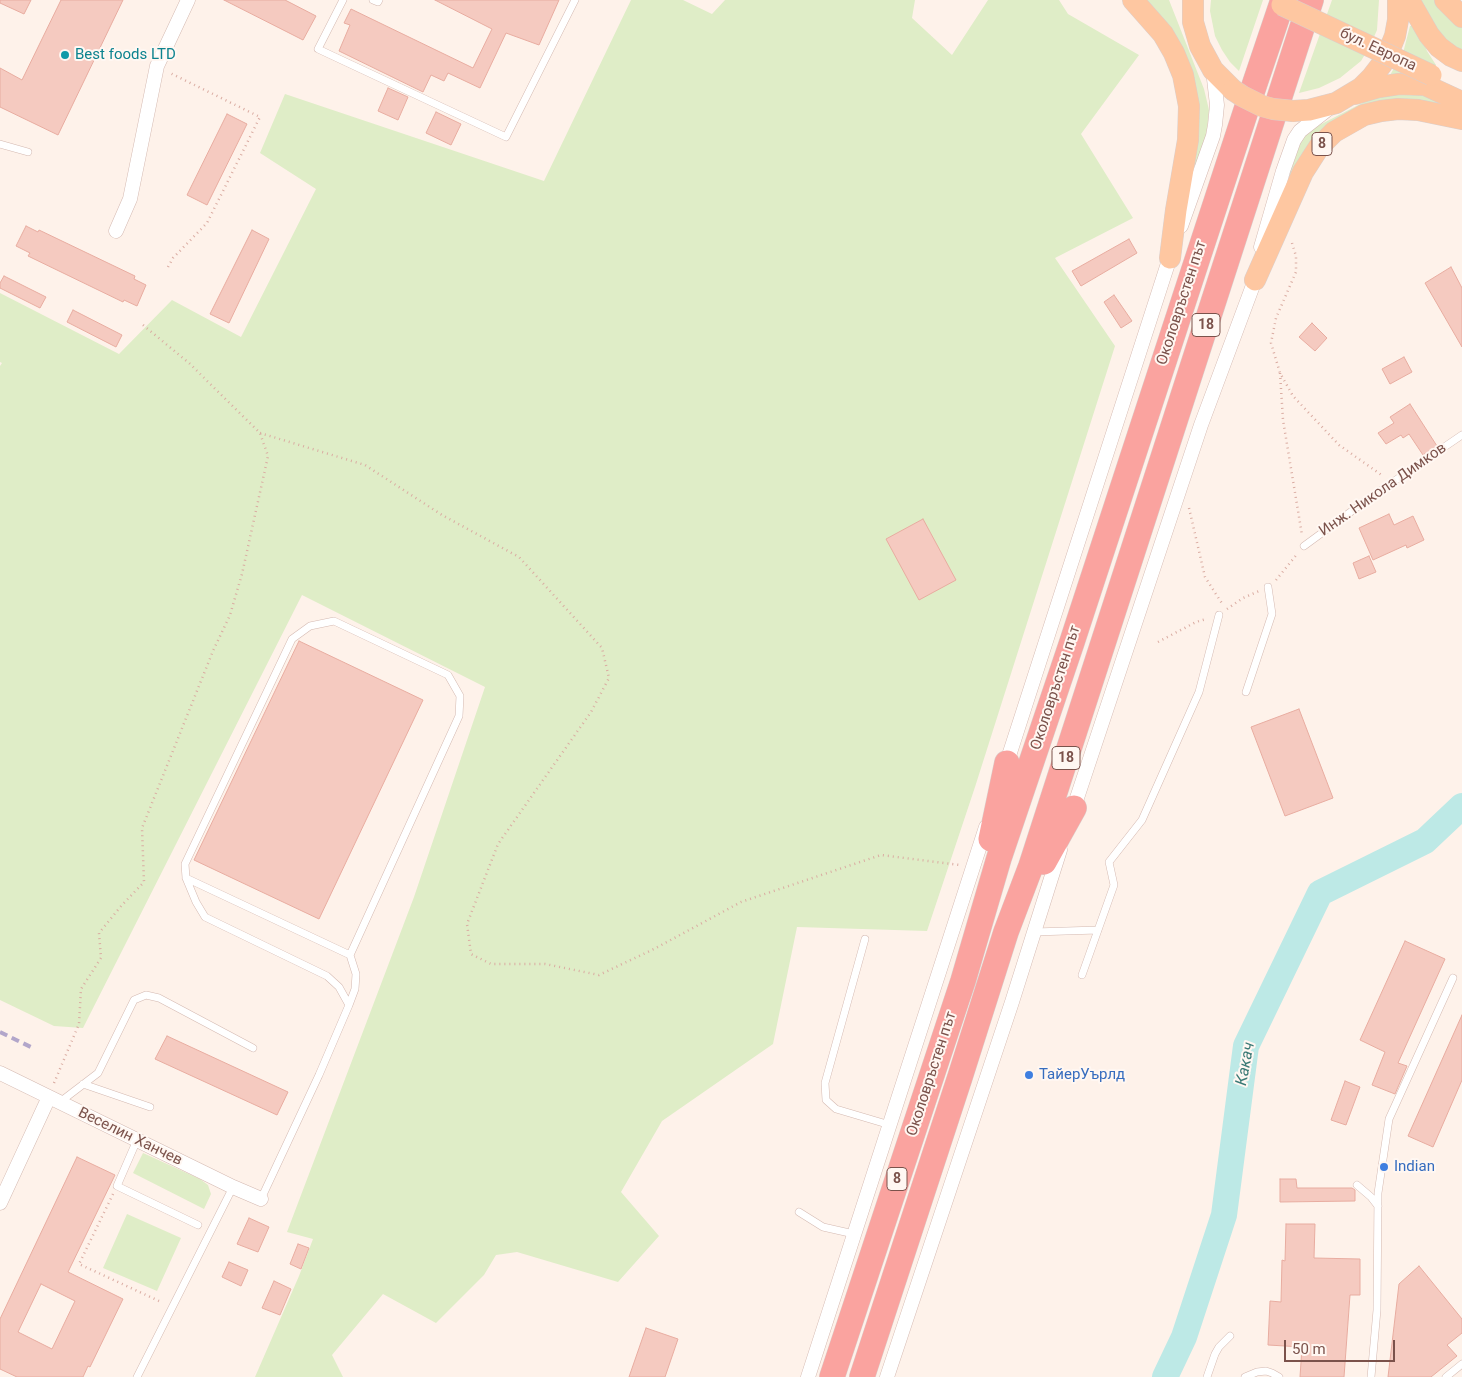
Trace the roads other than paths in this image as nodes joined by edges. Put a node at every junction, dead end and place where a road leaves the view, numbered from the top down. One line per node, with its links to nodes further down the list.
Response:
1 (188, 0): 24 (street)
2 (343, 0): 5 (lane)
3 (372, 0): 4 (lane)
4 (379, 0)
5 (575, 0)
6 (1133, 0): 25 (main road)
7 (1181, 0): 15 (main road)
8 (1193, 0): 15 (main road, 8)
9 (1271, 0): 13 (main road, бул. Европа, bridge)
10 (1398, 0): 19 (main road)
11 (1409, 0): 16 (main road)
12 (1445, 0): 14 (main road)
13 (1296, 4): 18 (main road, бул. Европа, bridge); 36 (highway, Околовръстен път / 18); 42 (highway, Околовръстен път / 18)
14 (1462, 17)
15 (1194, 22): 17 (main road, 8)
16 (1462, 61)
17 (1213, 70): 19 (main road, бул. Европа, bridge); 25 (street, 8)
18 (1462, 89)
19 (1342, 100): 20 (main road, бул. Европа); 26 (street)
20 (1462, 102)
21 (1462, 119): 26 (main road, 8)
22 (0, 144): 23 (lane)
23 (28, 152)
24 (116, 232)
25 (1170, 258): 32 (street, 8)
26 (1255, 280): 33 (street, 8)
27 (1462, 436): 28 (lane, Инж. Никола Димков)
28 (1304, 546)
29 (1268, 587): 31 (lane)
30 (1219, 615): 35 (lane)
31 (1246, 692)
32 (1007, 763): 42 (highway, 8); 50 (street)
33 (1074, 808): 36 (highway, 8); 37 (street)
34 (186, 878): 39 (lane); 39 (lane); 43 (lane)
35 (1098, 930): 37 (lane); 40 (lane)
36 (1006, 932): 46 (highway, Околовръстен път / 18)
37 (1034, 932): 66 (street)
38 (865, 939): 50 (lane)
39 (350, 955): 43 (lane)
40 (1082, 975)
41 (1453, 978): 56 (lane)
42 (963, 981): 64 (highway, Околовръстен път / 8)
43 (349, 1005): 54 (lane)
44 (253, 1048): 47 (lane)
45 (0, 1073): 48 (street, Веселин Ханчев)
46 (960, 1077): 65 (highway, Околовръстен път / 8)
47 (83, 1084): 48 (lane); 49 (lane)
48 (54, 1100): 51 (street, Веселин Ханчев); 55 (street)
49 (150, 1107)
50 (890, 1125): 59 (street)
51 (137, 1140): 53 (street, Веселин Ханчев); 58 (lane)
52 (1357, 1185): 56 (lane)
53 (233, 1187): 54 (street, Веселин Ханчев); 62 (lane)
54 (261, 1199)
55 (0, 1203)
56 (1378, 1206): 70 (lane)
57 (799, 1212): 59 (lane)
58 (198, 1225)
59 (854, 1234): 63 (street)
60 (1230, 1336): 67 (lane)
61 (1462, 1364): 71 (lane)
62 (137, 1377)
63 (808, 1377)
64 (832, 1377)
65 (862, 1377)
66 (887, 1377)
67 (1207, 1377)
68 (1245, 1377): 69 (lane)
69 (1279, 1377)
70 (1371, 1377)
71 (1446, 1377)

